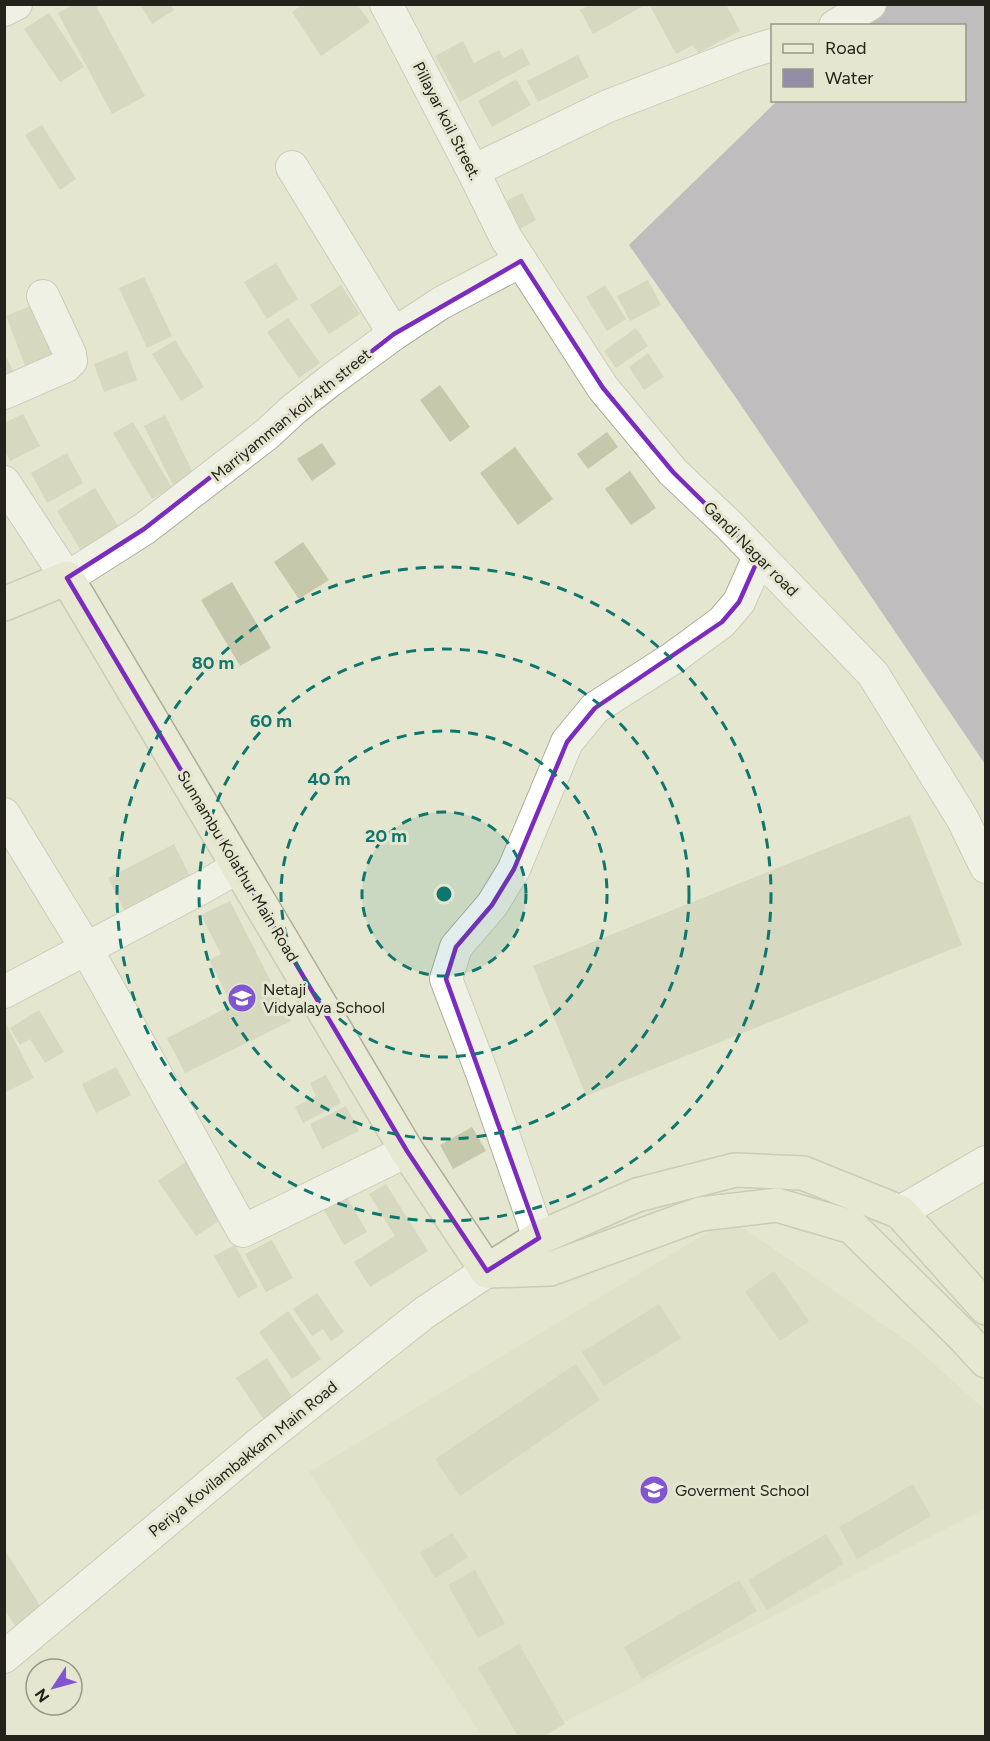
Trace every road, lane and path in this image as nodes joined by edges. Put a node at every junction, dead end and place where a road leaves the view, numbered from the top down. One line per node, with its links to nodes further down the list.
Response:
1 (16, 4): 4 (street)
2 (386, 4): 8 (street, Pillayar koil Street.)
3 (870, 4): 5 (street)
4 (4, 10)
5 (838, 24)
6 (771, 45): 8 (street)
7 (292, 167): 11 (street)
8 (473, 171): 9 (street, Pillayar koil Street.)
9 (513, 249): 11 (street, Marriyamman koil 4th street); 14 (street, Gandi Nagar road)
10 (43, 296): 12 (street)
11 (394, 334): 15 (street, Marriyamman koil 4th street)
12 (4, 393)
13 (4, 482): 15 (street)
14 (759, 557): 19 (street, Gandi Nagar road); 25 (street)
15 (67, 578): 16 (street); 18 (street, Sunnambu Kolathur Main Road)
16 (4, 604)
17 (4, 814): 20 (street)
18 (238, 867): 20 (street); 22 (street, Sunnambu Kolathur Main Road)
19 (986, 867)
20 (86, 948): 21 (street); 22 (street)
21 (4, 992)
22 (407, 1151): 26 (street, Sunnambu Kolathur Main Road)
23 (986, 1162): 24 (street)
24 (900, 1212): 25 (street); 27 (street)
25 (539, 1238): 26 (street)
26 (487, 1271): 28 (street); 29 (street, Periya Kovilambakkam Main Road)
27 (986, 1308)
28 (986, 1360)
29 (4, 1657)

